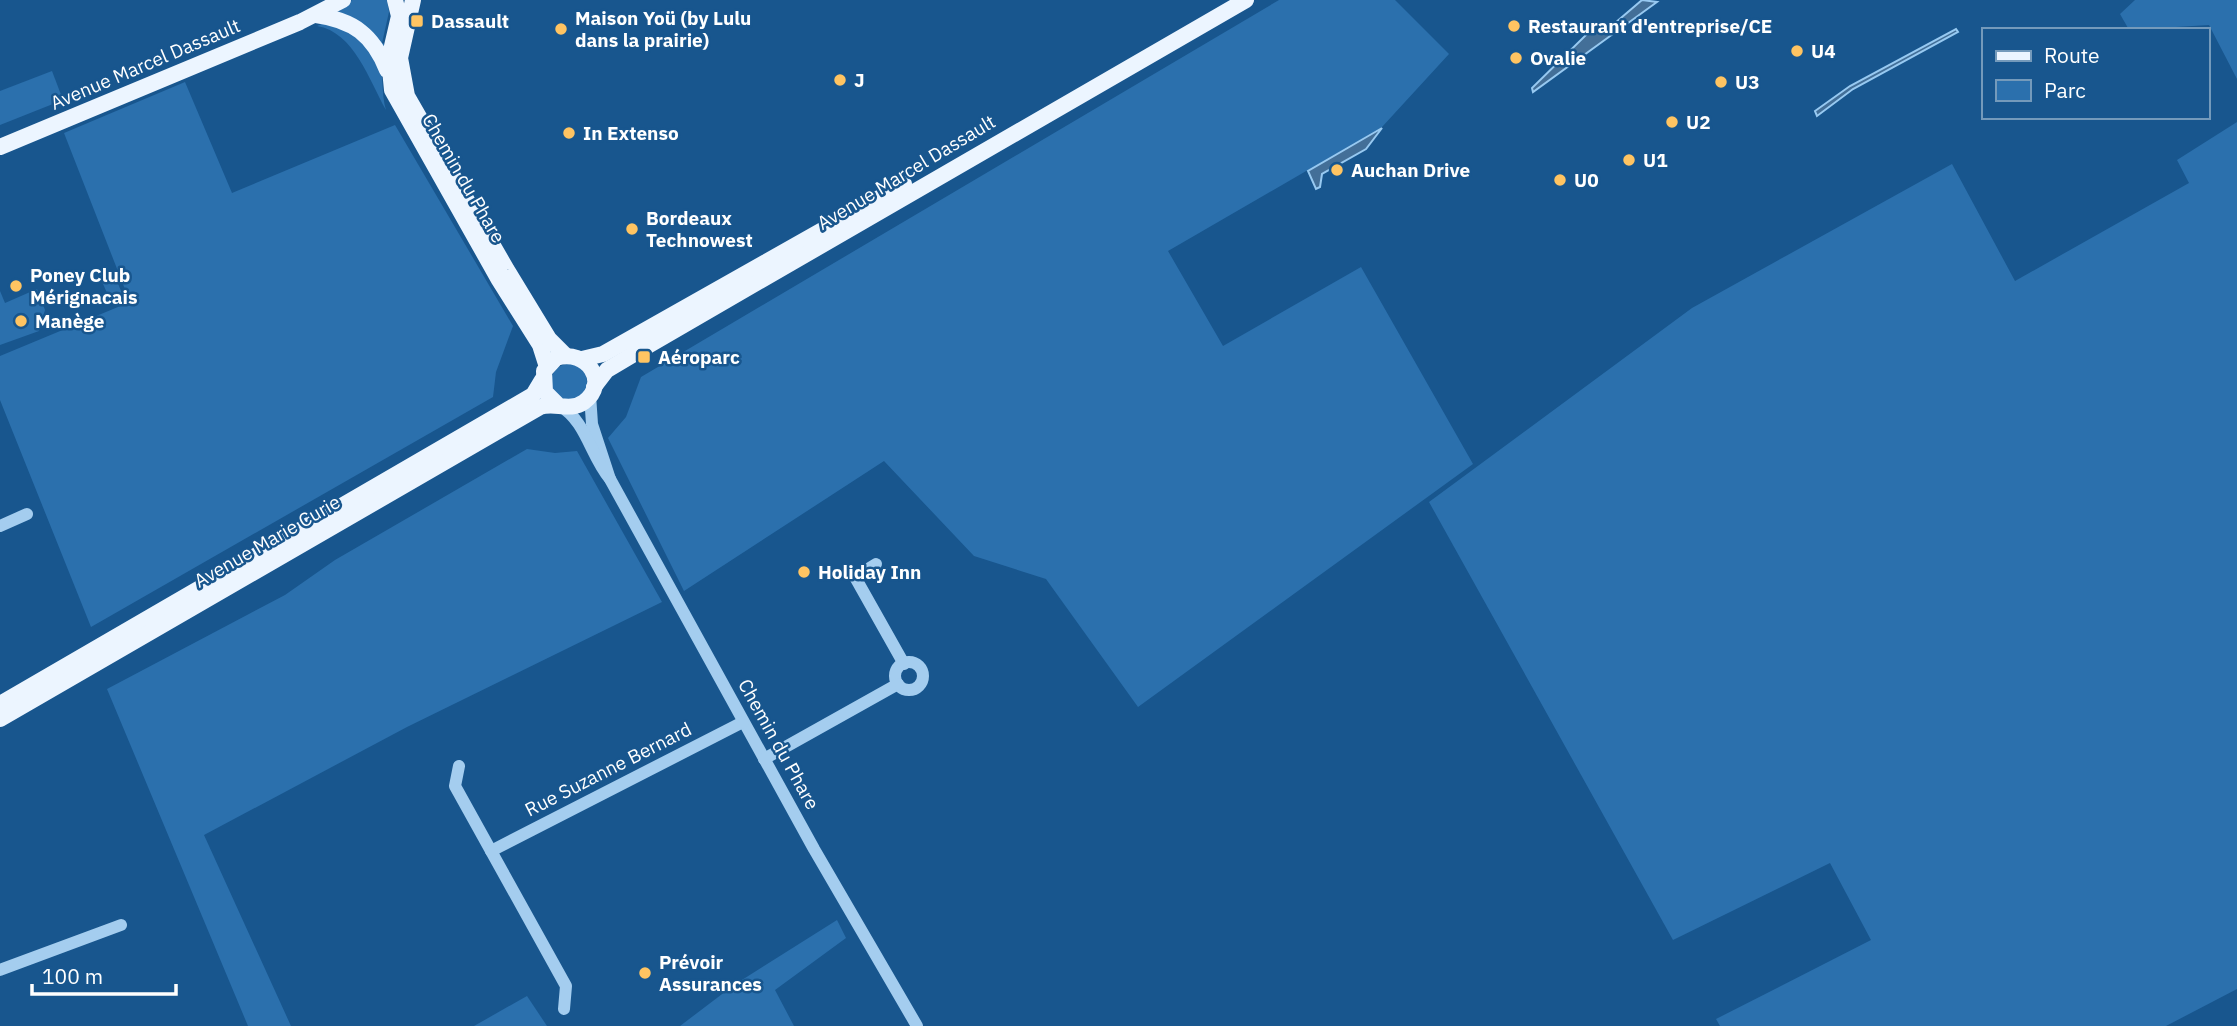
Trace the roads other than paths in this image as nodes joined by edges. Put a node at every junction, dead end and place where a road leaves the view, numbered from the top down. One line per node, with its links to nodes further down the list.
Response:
1 (326, 0): 9 (main road, Avenue Marcel Dassault)
2 (343, 0): 7 (main road, Avenue Marcel Dassault)
3 (395, 0): 8 (main road, Chemin du Phare)
4 (413, 0): 10 (main road, Chemin du Phare)
5 (1225, 0): 11 (main road, Avenue Marcel Dassault)
6 (1246, 0): 13 (main road, Avenue Marcel Dassault)
7 (316, 15): 8 (main road); 9 (main road, Avenue Marcel Dassault)
8 (389, 76): 12 (main road, Chemin du Phare)
9 (3, 141)
10 (565, 355): 11 (main road); 12 (main road)
11 (582, 359): 13 (main road)
12 (545, 374): 14 (main road); 21 (main road, Avenue Marie Curie)
13 (592, 391): 14 (main road); 15 (street, Chemin du Phare)
14 (557, 404): 15 (street, Chemin du Phare); 22 (main road, Avenue Marie Curie)
15 (610, 479): 23 (street, Chemin du Phare)
16 (27, 514): 17 (street)
17 (0, 526)
18 (876, 564): 19 (street)
19 (904, 664): 20 (street); 20 (street)
20 (898, 684): 24 (street)
21 (0, 704)
22 (0, 719)
23 (743, 722): 24 (street, Chemin du Phare); 26 (street, Rue Suzanne Bernard)
24 (764, 759): 30 (street, Chemin du Phare)
25 (459, 766): 26 (street)
26 (491, 851): 29 (street)
27 (121, 925): 28 (street)
28 (0, 970)
29 (564, 1009)
30 (917, 1026)

